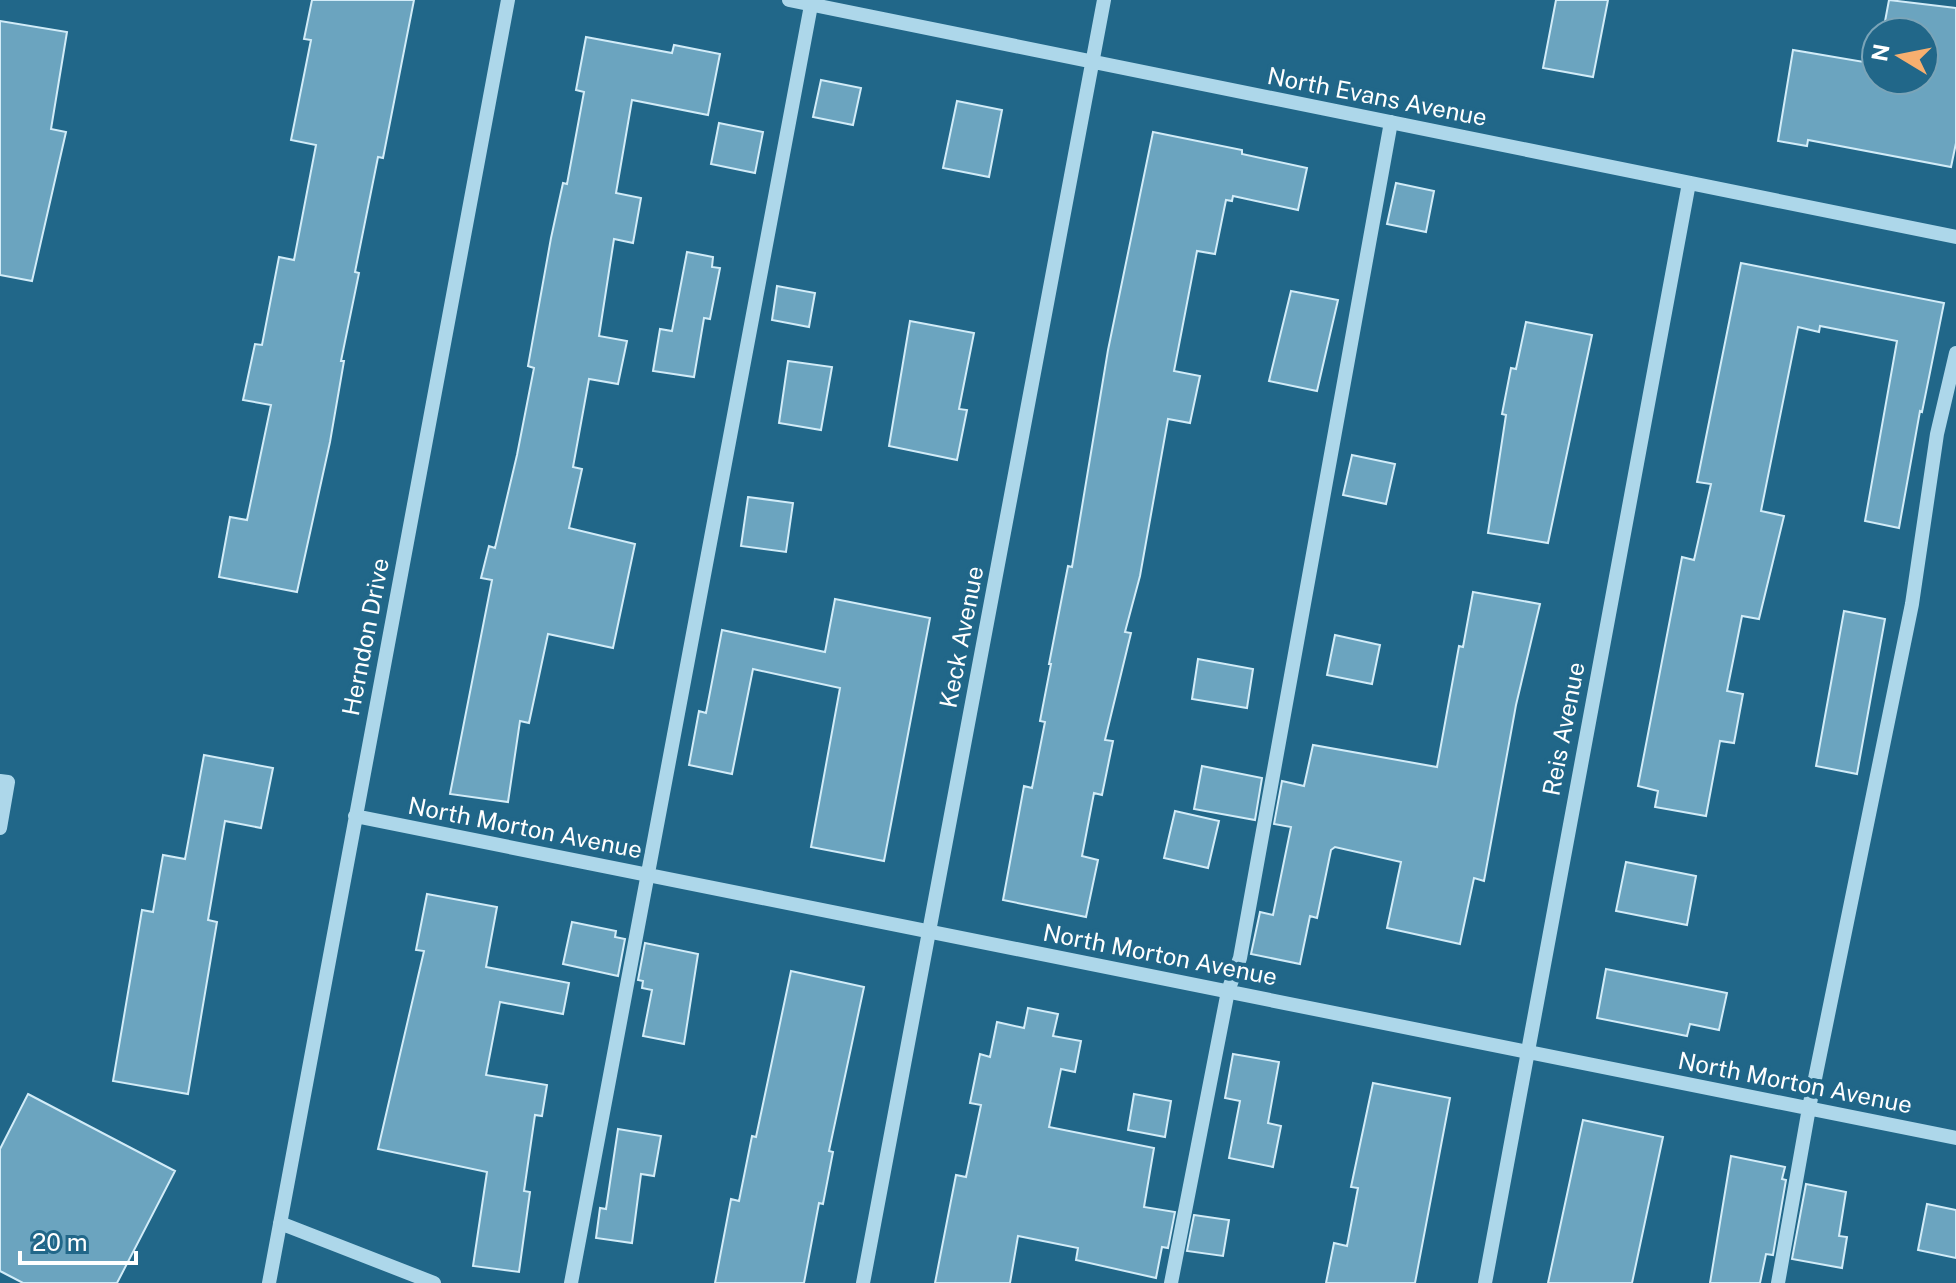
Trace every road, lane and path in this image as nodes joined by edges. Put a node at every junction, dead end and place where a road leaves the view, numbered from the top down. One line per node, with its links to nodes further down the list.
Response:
1 (508, 0): 11 (street, Herndon Drive)
2 (789, 0): 4 (street, North Evans Avenue)
3 (1104, 0): 5 (street, Keck Avenue)
4 (811, 2): 5 (street, North Evans Avenue); 13 (street)
5 (1093, 62): 6 (street, North Evans Avenue); 14 (street, Keck Avenue)
6 (1391, 122): 7 (street, North Evans Avenue); 15 (street)
7 (1689, 183): 8 (street, North Evans Avenue); 16 (street, Reis Avenue)
8 (1956, 237)
9 (1956, 353): 17 (street)
10 (0, 781): 12 (street)
11 (355, 816): 13 (street, North Morton Avenue); 19 (street, Herndon Drive)
12 (0, 828)
13 (646, 875): 14 (street, North Morton Avenue); 22 (street)
14 (930, 931): 15 (street, North Morton Avenue); 23 (street, Keck Avenue)
15 (1228, 991): 16 (street, North Morton Avenue); 24 (street)
16 (1525, 1051): 17 (street, North Morton Avenue); 25 (street, Reis Avenue)
17 (1809, 1108): 18 (street, North Morton Avenue); 26 (street)
18 (1956, 1138)
19 (280, 1223): 20 (street, Herndon Drive); 21 (street)
20 (269, 1283)
21 (434, 1283)
22 (571, 1283)
23 (863, 1283)
24 (1171, 1283)
25 (1485, 1283)
26 (1778, 1283)

